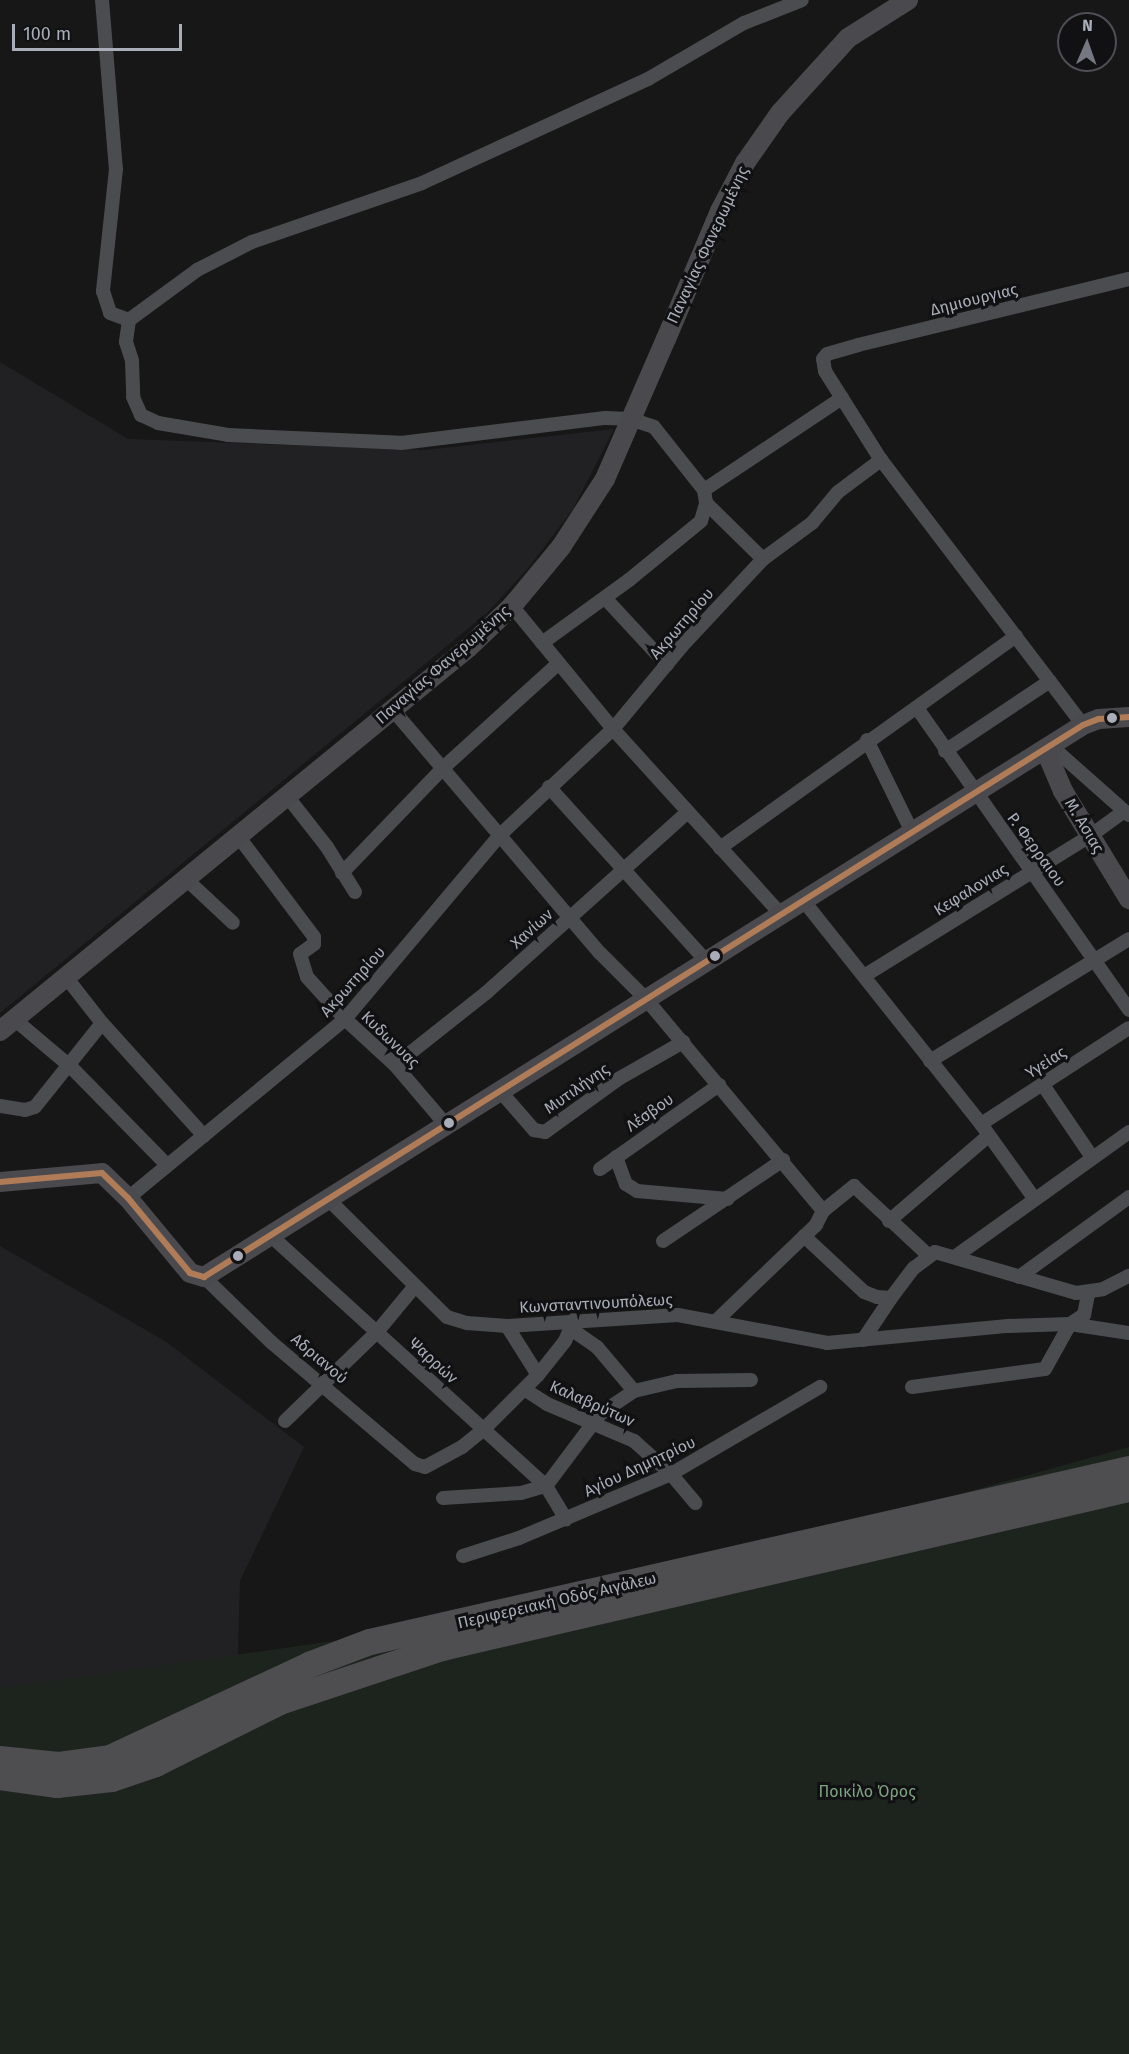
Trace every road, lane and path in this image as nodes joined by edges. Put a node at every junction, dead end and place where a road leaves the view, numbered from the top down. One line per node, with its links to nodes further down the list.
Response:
1 (102, 0): 5 (street)
2 (802, 0): 5 (street)
3 (908, 0): 11 (street, Παναγίας Φανερωμένης, bridge)
4 (1129, 279): 6 (street, Δημιουργιας)
5 (129, 320): 8 (street)
6 (842, 398): 7 (street); 8 (street)
7 (881, 460): 9 (street, Ακρωτηρίου); 12 (street)
8 (705, 497): 9 (street); 10 (street)
9 (763, 559): 15 (street, Ακρωτηρίου)
10 (605, 598): 13 (street); 15 (street)
11 (512, 606): 13 (street); 18 (street, Παναγίας Φανερωμένης)
12 (1016, 636): 16 (street); 17 (street)
13 (542, 643): 14 (street)
14 (559, 663): 21 (street); 25 (street)
15 (667, 665): 21 (street, Ακρωτηρίου)
16 (1050, 681): 20 (street); 24 (street)
17 (917, 708): 22 (street); 24 (street, Ρ. Φερραιου)
18 (393, 710): 25 (street); 28 (street, Παναγίας Φανερωμένης)
19 (1129, 717): 20 (street)
20 (1083, 725): 23 (street)
21 (613, 729): 26 (street, Ακρωτηρίου); 29 (street)
22 (867, 740): 31 (street); 35 (street)
23 (1048, 747): 27 (street); 30 (street); 34 (street, Μ. Ασιας)
24 (945, 751): 27 (street, Ρ. Φερραιου)
25 (442, 768): 32 (street); 38 (street)
26 (549, 787): 32 (street, Ακρωτηρίου); 36 (street)
27 (974, 794): 31 (street); 37 (street, Ρ. Φερραιου)
28 (287, 796): 33 (street, Παναγίας Φανερωμένης); 38 (street)
29 (688, 812): 35 (street); 36 (street, Χανίων)
30 (1126, 813): 34 (street, Κεφαλονιας)
31 (912, 832): 42 (street)
32 (500, 835): 44 (street); 53 (street, Ακρωτηρίου)
33 (238, 836): 39 (street, Παναγίας Φανερωμένης); 53 (street, Κυδωνυας)
34 (1090, 836): 37 (street, Κεφαλονιας); 41 (street, Μ. Ασιας)
35 (720, 848): 43 (street)
36 (622, 872): 44 (street, Χανίων); 48 (street)
37 (1032, 872): 47 (street, Ρ. Φερραιου); 49 (street, Κεφαλονιας)
38 (342, 873): 40 (street)
39 (186, 879): 45 (street); 50 (street, Παναγίας Φανερωμένης)
40 (355, 892)
41 (1129, 899)
42 (803, 900): 43 (street); 49 (street)
43 (781, 914): 48 (street)
44 (569, 917): 51 (street); 59 (street, Χανίων)
45 (233, 923)
46 (1129, 939): 47 (street)
47 (1093, 960): 52 (street, Ρ. Φερραιου); 58 (street)
48 (706, 961): 51 (street)
49 (864, 976): 58 (street)
50 (66, 977): 54 (street); 55 (street, Παναγίας Φανερωμένης)
51 (646, 999): 57 (street); 63 (street)
52 (1129, 1010)
53 (345, 1019): 59 (street, Κυδωνυας); 68 (street, Ακρωτηρίου)
54 (102, 1023): 60 (street); 68 (street)
55 (7, 1025): 60 (street)
56 (1129, 1028): 62 (street, Υγείας)
57 (683, 1042): 61 (street); 63 (street, Μυτιλήνης)
58 (930, 1061): 66 (street)
59 (395, 1065): 65 (street, Κυδωνυας)
60 (71, 1067): 64 (street); 72 (street)
61 (719, 1084): 69 (street, Λέσβου); 71 (street)
62 (1043, 1085): 66 (street, Υγείας); 70 (street)
63 (500, 1091): 65 (street)
64 (0, 1106)
65 (446, 1125): 77 (street)
66 (985, 1130): 78 (street); 81 (street, Υγείας)
67 (1129, 1132): 70 (street)
68 (204, 1136): 72 (street, Ακρωτηρίου)
69 (616, 1157): 73 (street, Λέσβου); 79 (street)
70 (1092, 1157): 78 (street)
71 (783, 1160): 79 (street); 80 (street)
72 (167, 1165): 76 (street, Ακρωτηρίου)
73 (600, 1169)
74 (0, 1182): 76 (street)
75 (1129, 1197): 89 (street)
76 (128, 1198): 88 (street)
77 (327, 1198): 82 (street); 90 (street, Κωνσταντινουπόλεως)
78 (1034, 1198): 86 (street)
79 (729, 1199): 84 (street)
80 (823, 1211): 81 (street); 83 (street)
81 (890, 1221): 85 (street)
82 (270, 1235): 88 (street); 97 (street, Ψαρρών)
83 (804, 1236): 92 (street); 93 (street)
84 (663, 1241)
85 (928, 1255): 86 (street); 92 (street)
86 (956, 1256): 89 (street)
87 (1129, 1276): 91 (street)
88 (204, 1277): 102 (street, Αδριανού)
89 (1019, 1277): 91 (street)
90 (415, 1286): 96 (street, Κωνσταντινουπόλεως); 97 (street)
91 (1088, 1294): 94 (street)
92 (891, 1298): 99 (street)
93 (717, 1320): 95 (street, Κωνσταντινουπόλεως); 99 (street, Κωνσταντινουπόλεως)
94 (1070, 1324): 98 (street, Κωνσταντινουπόλεως); 99 (street, Κωνσταντινουπόλεως); 104 (street)
95 (573, 1325): 96 (street, Κωνσταντινουπόλεως); 100 (street); 106 (street)
96 (507, 1326): 100 (street)
97 (376, 1332): 102 (street); 109 (street, Ψαρρών)
98 (1129, 1333)
99 (863, 1340)
100 (538, 1375): 105 (street)
101 (751, 1380): 106 (street)
102 (324, 1384): 107 (street); 109 (street, Αδριανού)
103 (820, 1387): 111 (street, Αγίου Δημητρίου)
104 (912, 1388)
105 (524, 1389): 108 (street, Καλαβρύτων); 109 (street)
106 (634, 1391): 108 (street)
107 (285, 1421)
108 (593, 1425): 111 (street, Καλαβρύτων); 112 (street)
109 (484, 1429): 112 (street, Ψαρρών)
110 (1129, 1468): 118 (highway, Περιφερειακή Οδός Αιγάλεω)
111 (671, 1474): 115 (street, Καλαβρύτων); 116 (street, Αγίου Δημητρίου)
112 (546, 1486): 114 (street); 116 (street, Ψαρρών)
113 (1129, 1489): 119 (highway, Περιφερειακή Οδός Αιγάλεω)
114 (443, 1498)
115 (695, 1503)
116 (566, 1519): 117 (street, Αγίου Δημητρίου)
117 (463, 1556)
118 (0, 1759)
119 (0, 1777)

